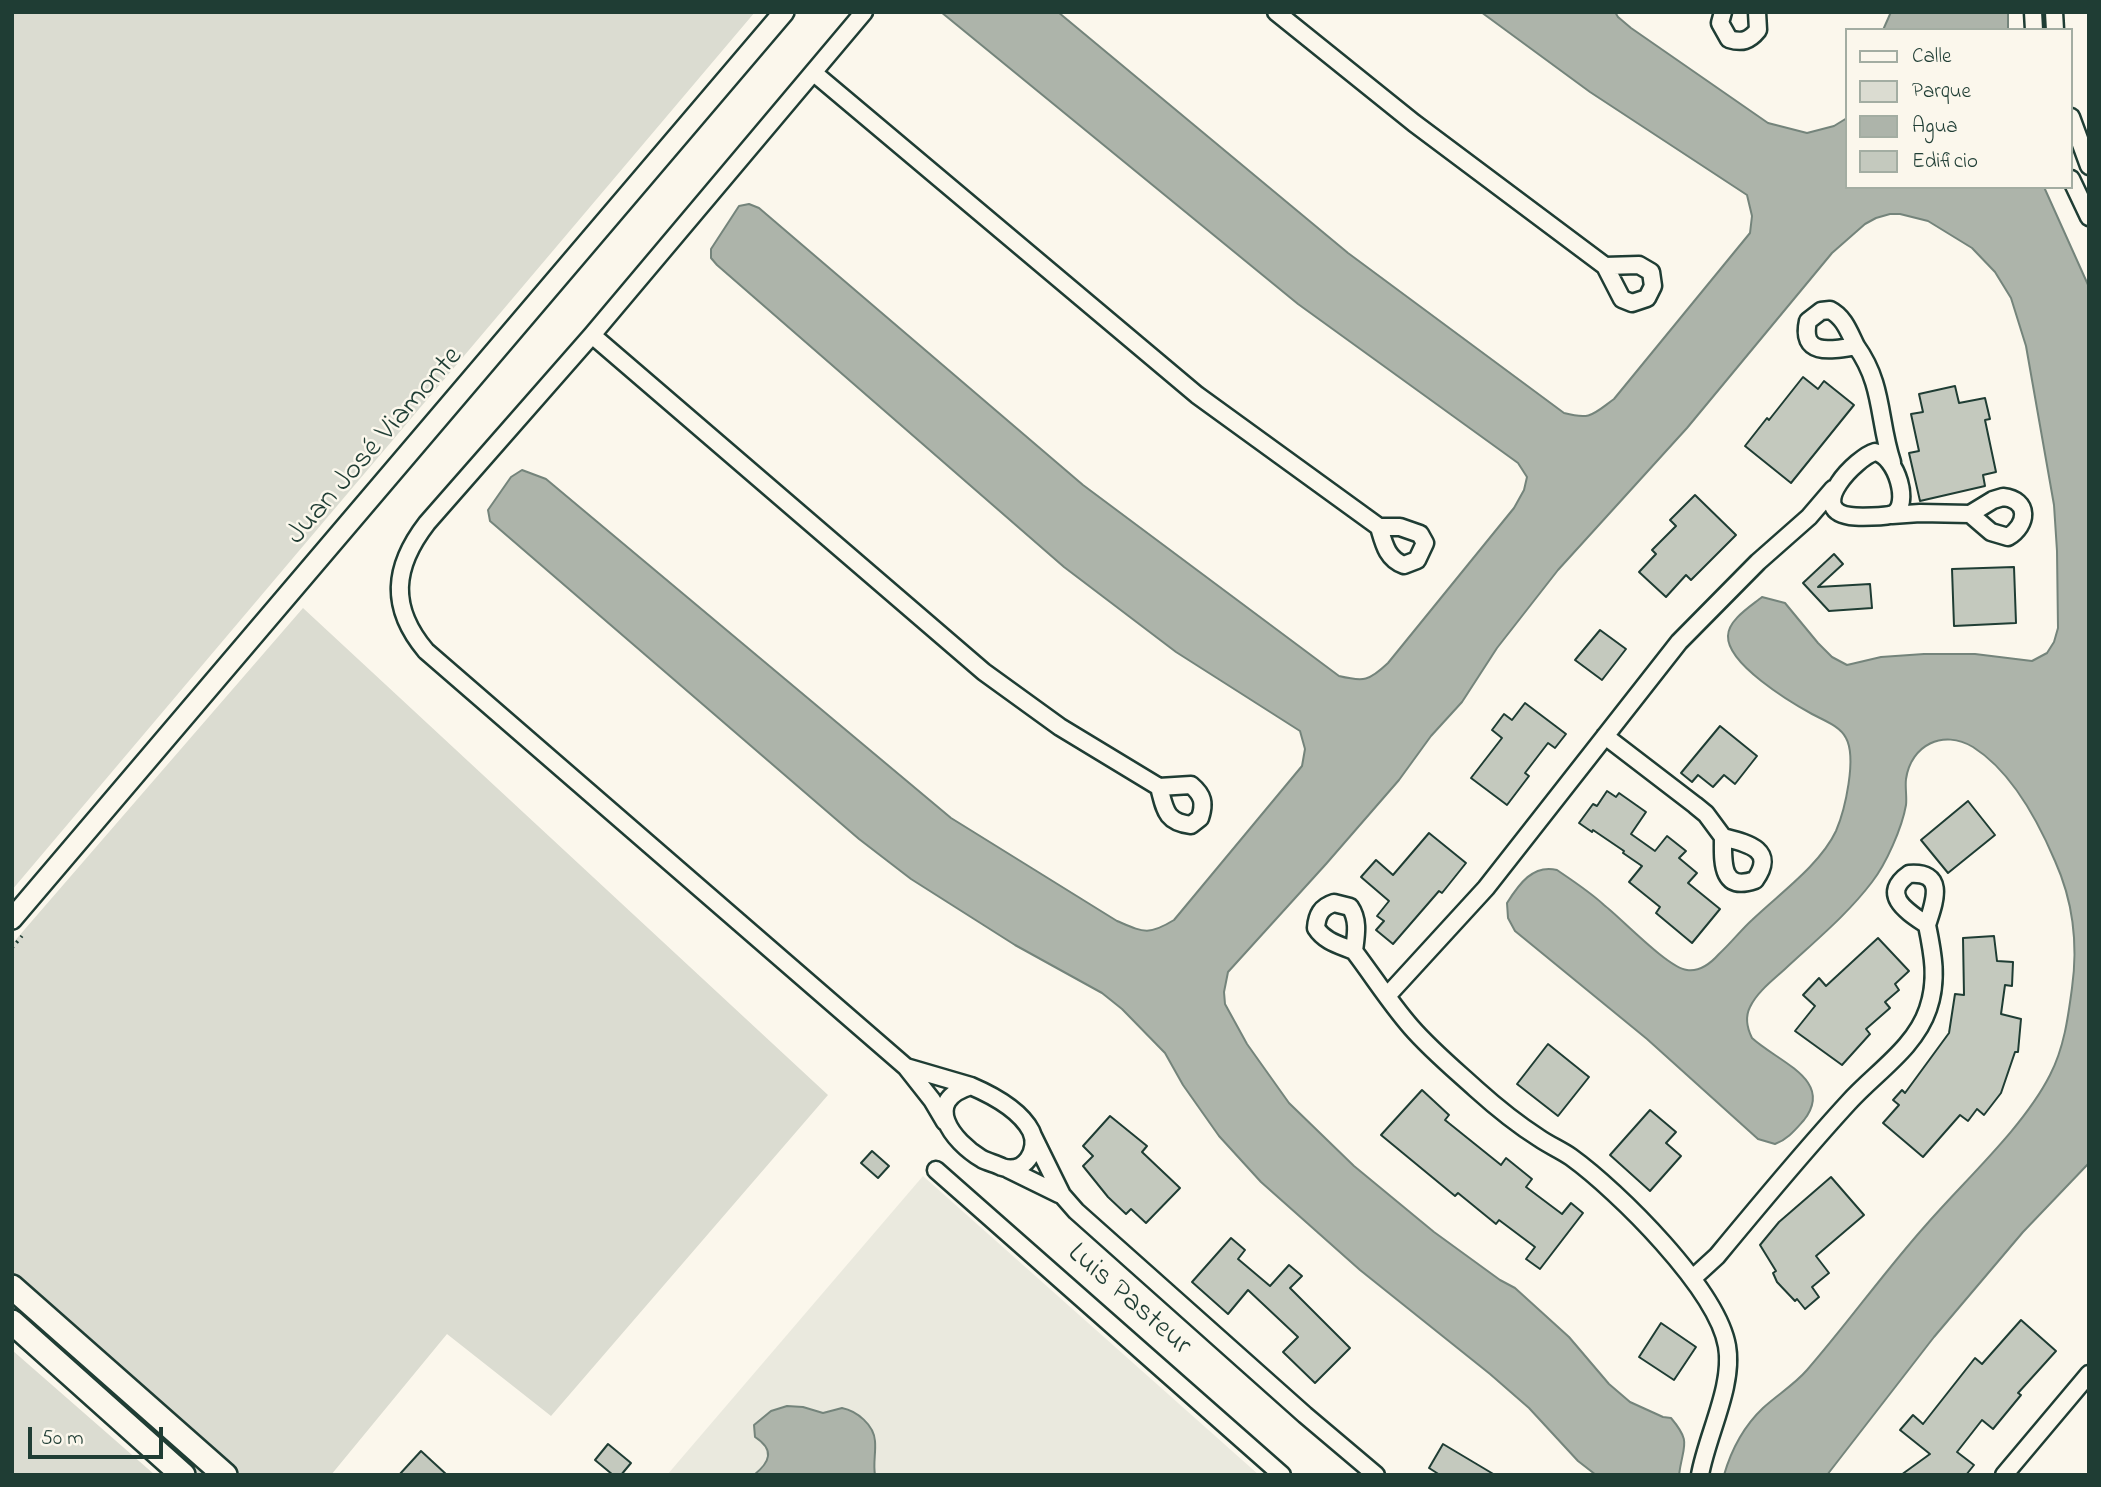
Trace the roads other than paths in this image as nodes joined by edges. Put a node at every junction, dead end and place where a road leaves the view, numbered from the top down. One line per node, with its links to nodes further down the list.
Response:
1 (783, 12): 29 (street, Juan José Viamonte)
2 (864, 12): 6 (street)
3 (1276, 12): 11 (street)
4 (1723, 12): 5 (street)
5 (1757, 12)
6 (814, 73): 12 (street); 24 (street)
7 (2073, 122): 8 (street)
8 (2089, 166)
9 (2073, 183): 10 (street)
10 (2089, 217)
11 (1605, 266)
12 (592, 335): 26 (street); 32 (street)
13 (1856, 346): 14 (street)
14 (1883, 434): 15 (street); 16 (street)
15 (1866, 454): 16 (street); 17 (street)
16 (1892, 462): 18 (street)
17 (1833, 489): 22 (street); 23 (street)
18 (1901, 494): 19 (street); 21 (street)
19 (1920, 513): 20 (street); 21 (street)
20 (1970, 514)
21 (1892, 515): 22 (street)
22 (1849, 516): 23 (street)
23 (1809, 517): 25 (street)
24 (1379, 527)
25 (1605, 736): 27 (street); 31 (street)
26 (1159, 787)
27 (1723, 837)
28 (1927, 925): 39 (street)
29 (17, 927)
30 (1354, 951): 31 (street)
31 (1387, 996): 39 (street)
32 (906, 1067): 33 (street); 34 (street)
33 (971, 1086): 34 (street); 35 (street)
34 (945, 1122): 36 (street)
35 (1032, 1134): 36 (street); 38 (street)
36 (1008, 1169): 38 (street)
37 (936, 1170): 45 (street, Luis Pasteur)
38 (1062, 1195): 46 (street)
39 (1693, 1278): 47 (street)
40 (12, 1287): 44 (main road)
41 (12, 1322): 43 (main road)
42 (2089, 1374): 48 (street)
43 (183, 1475)
44 (225, 1475)
45 (1282, 1475)
46 (1376, 1475)
47 (1700, 1475)
48 (2004, 1475)

